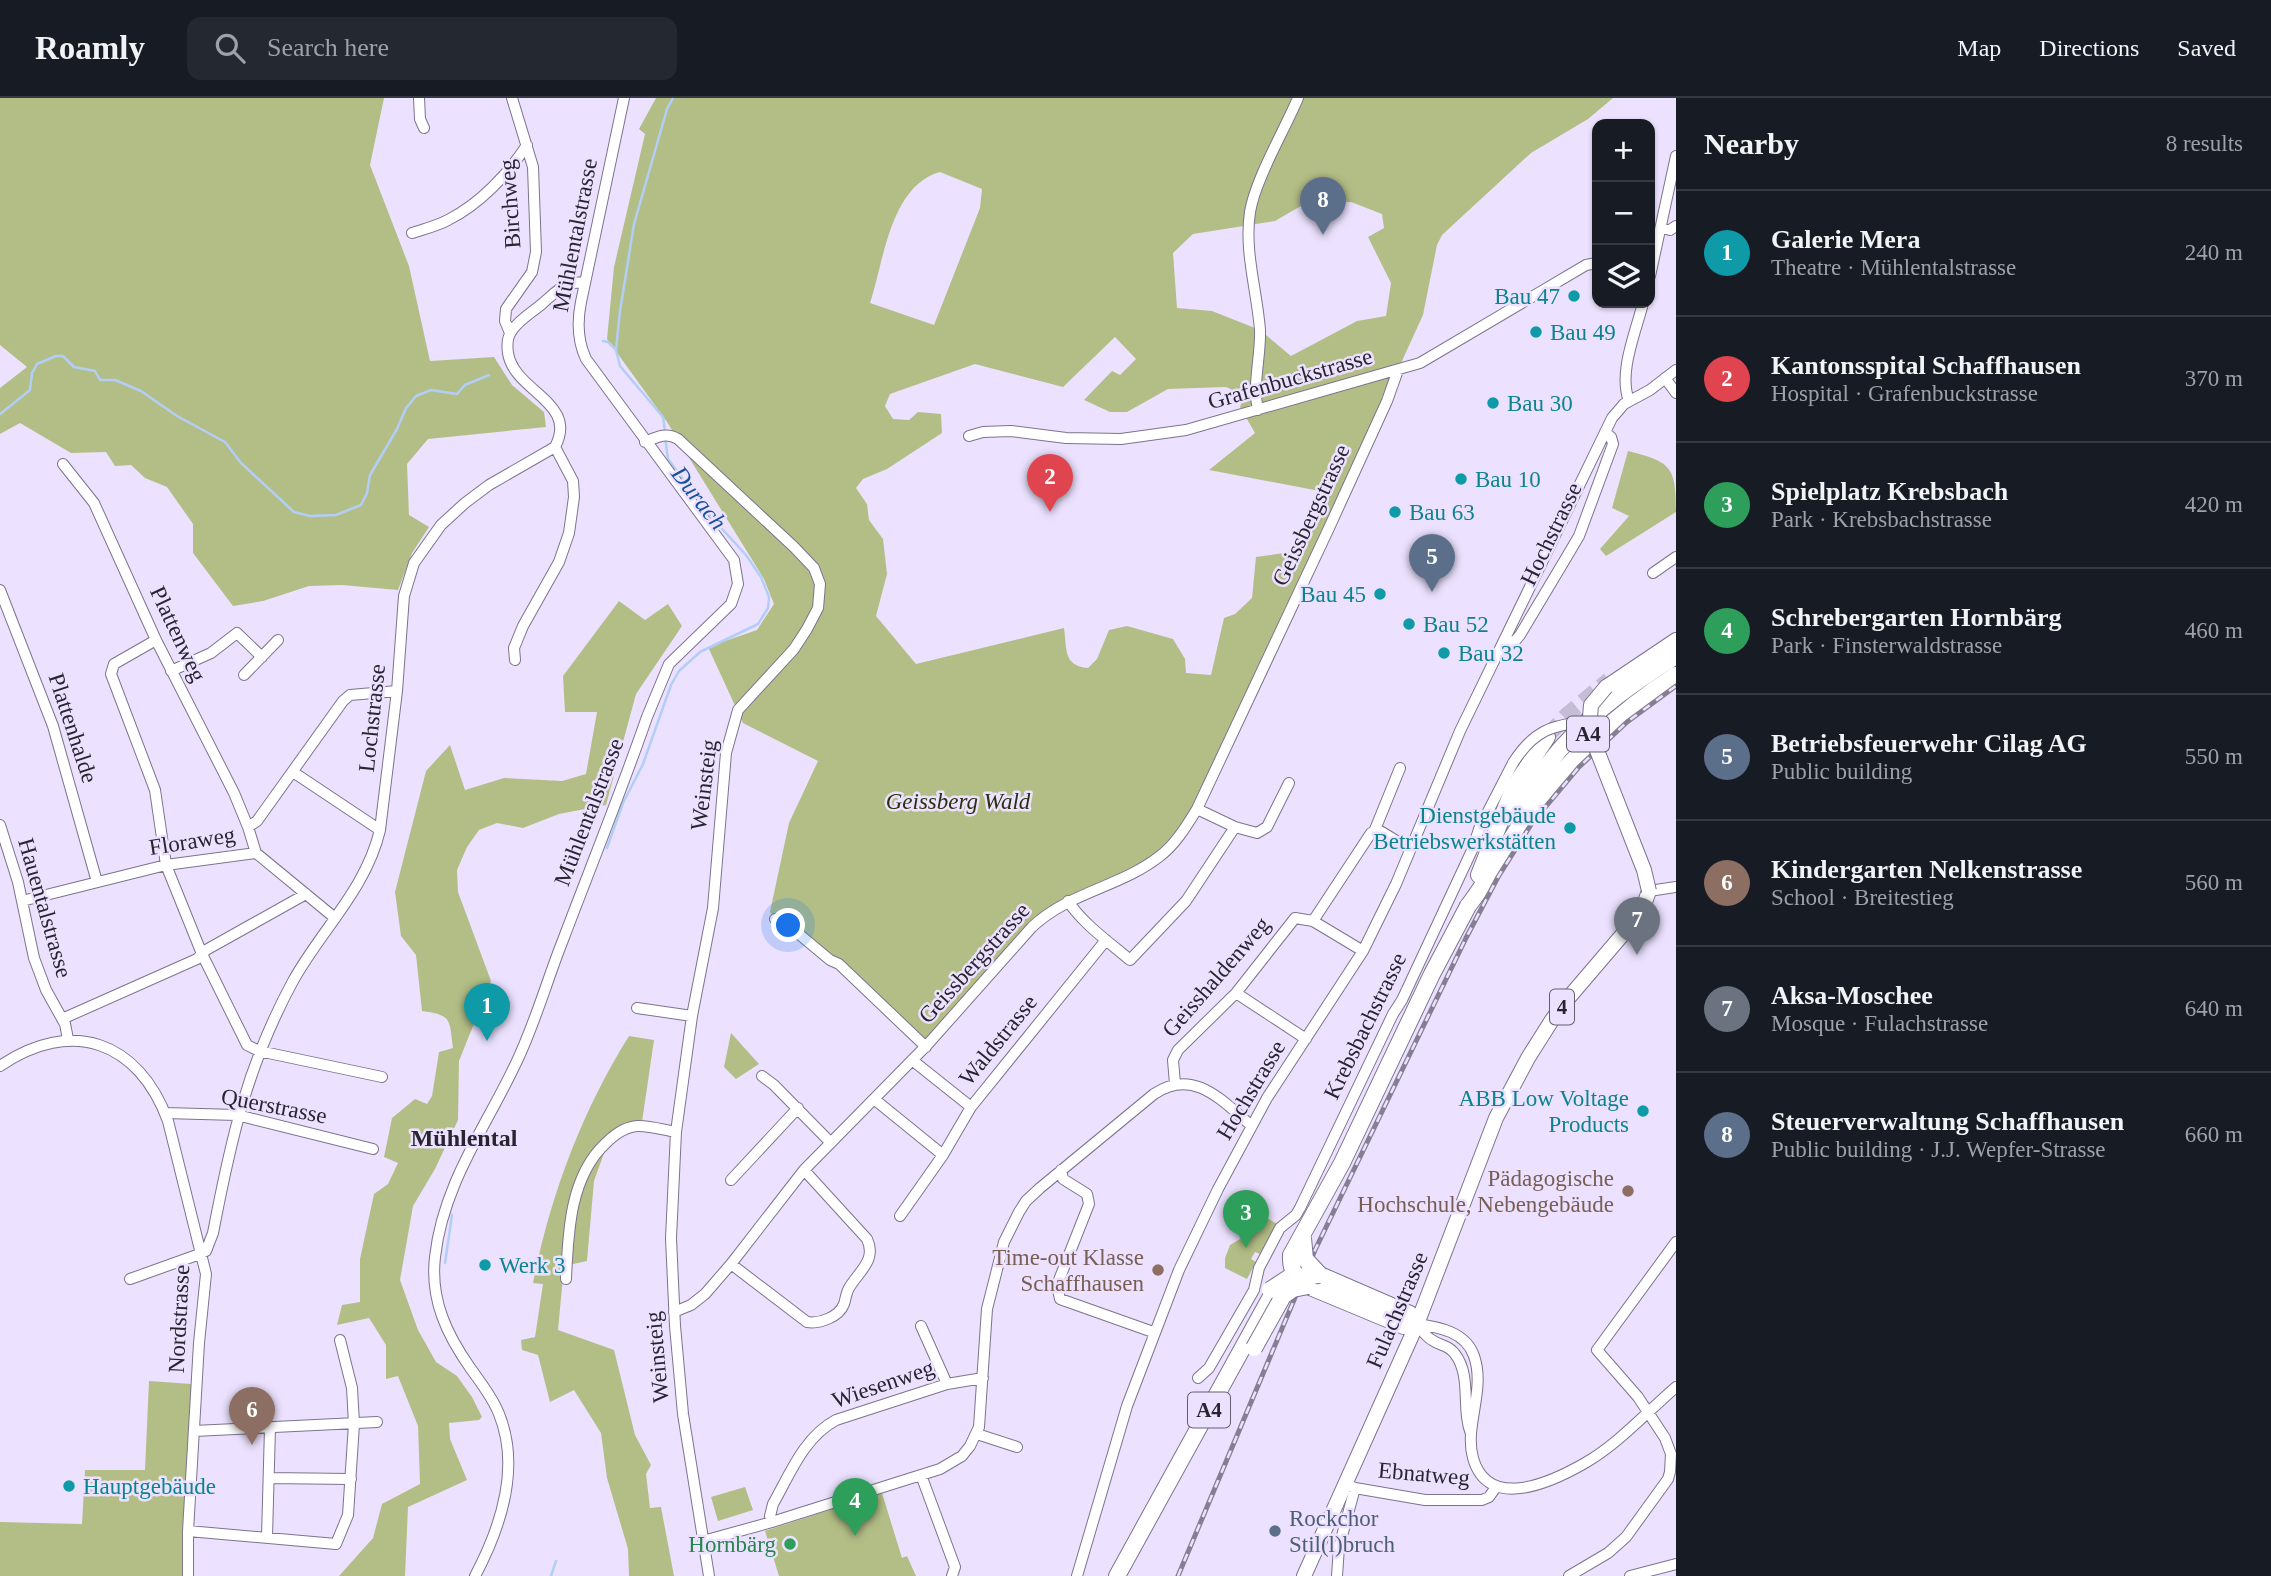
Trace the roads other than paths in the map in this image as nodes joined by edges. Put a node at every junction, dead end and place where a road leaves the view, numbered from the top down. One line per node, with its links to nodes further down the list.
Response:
1 (419, 98): 5 (street)
2 (512, 98): 6 (street, Birchweg)
3 (624, 98): 13 (street, Mühlentalstrasse)
4 (1298, 98): 21 (street)
5 (424, 128)
6 (527, 145): 10 (street, Birchweg); 15 (street, Birchweg)
7 (1676, 156): 9 (street)
8 (1676, 226): 9 (street)
9 (1662, 228): 11 (street)
10 (412, 233)
11 (1655, 256)
12 (1592, 264): 16 (street, Grafenbuckstrasse)
13 (585, 283): 15 (street); 24 (street, Mühlentalstrasse)
14 (1642, 308): 20 (street)
15 (510, 333): 25 (street)
16 (1398, 370): 21 (street, Grafenbuckstrasse); 47 (street, Geissbergstrasse)
17 (1676, 370): 18 (street, Hochstrasse)
18 (1665, 378): 19 (street); 20 (street, Hochstrasse)
19 (1676, 393)
20 (1629, 401): 22 (street, Hochstrasse)
21 (1258, 410): 23 (street, Grafenbuckstrasse)
22 (1605, 432): 33 (street, Hochstrasse); 33 (street, Hochstrasse)
23 (969, 436)
24 (645, 442): 71 (street, Weinsteig); 133 (street, Mühlentalstrasse)
25 (555, 447): 36 (street); 41 (street, Lochstrasse)
26 (63, 464): 30 (street, Plattenweg)
27 (1676, 557): 28 (street)
28 (1653, 573)
29 (0, 590): 56 (street, Plattenhalde)
30 (156, 640): 38 (street, Plattenweg); 55 (street)
31 (278, 640): 35 (street)
32 (1676, 640): 42 (main road, bridge)
33 (1503, 643): 53 (street, Hochstrasse)
34 (1676, 656): 37 (highway, A4)
35 (262, 657): 38 (street); 39 (street)
36 (515, 660)
37 (1676, 666)
38 (171, 671): 49 (street, Plattenweg)
39 (244, 675)
40 (1676, 675): 62 (highway)
41 (397, 691): 45 (street, Floraweg); 51 (street, Lochstrasse)
42 (1588, 721): 58 (main road, bridge); 110 (street, Krebsbachstrasse, bridge)
43 (1547, 737): 62 (highway)
44 (1400, 768): 52 (street)
45 (293, 772): 49 (street, Floraweg); 51 (street)
46 (1289, 783): 50 (street)
47 (1197, 808): 50 (street); 61 (street, Geissbergstrasse)
48 (0, 825): 60 (street, Hauentalstrasse)
49 (248, 827): 54 (street, Floraweg)
50 (1235, 827): 66 (street)
51 (380, 830): 63 (street, Lochstrasse)
52 (1374, 832): 53 (street); 65 (street)
53 (1410, 849): 67 (street, Hochstrasse)
54 (256, 853): 55 (street, Floraweg); 59 (street)
55 (166, 865): 56 (street, Floraweg); 68 (street)
56 (97, 882): 60 (street, Floraweg)
57 (1676, 887): 58 (street)
58 (1648, 891): 105 (main road, Fulachstrasse / 4)
59 (306, 894): 63 (street); 68 (street)
60 (22, 901): 72 (street, Hauentalstrasse)
61 (1068, 901): 66 (street); 75 (street, Geissbergstrasse)
62 (1468, 906): 96 (highway, bridge)
63 (335, 918): 76 (street, Lochstrasse)
64 (775, 919): 75 (street)
65 (1313, 921): 67 (street); 69 (street, Geisshaldenweg)
66 (1106, 940): 83 (street, Waldstrasse)
67 (1363, 951): 74 (street, Hochstrasse)
68 (202, 954): 72 (street); 76 (street)
69 (1236, 993): 74 (street); 81 (street, Geisshaldenweg)
70 (637, 1008): 71 (street)
71 (692, 1016): 88 (street, Weinsteig)
72 (62, 1018): 73 (street, Hauentalstrasse)
73 (68, 1039): 78 (street); 85 (street, Nordstrasse)
74 (1306, 1039): 87 (street, Hochstrasse)
75 (926, 1046): 77 (street, Geissbergstrasse)
76 (259, 1051): 80 (street); 86 (street, Lochstrasse)
77 (912, 1060): 82 (street, Geissbergstrasse); 83 (street, Waldstrasse)
78 (0, 1066)
79 (762, 1076): 84 (street)
80 (382, 1077)
81 (1175, 1084): 87 (street); 93 (street)
82 (874, 1099): 89 (street, Geissbergstrasse); 91 (street)
83 (971, 1107): 91 (street)
84 (798, 1108): 89 (street); 94 (street)
85 (165, 1113): 86 (street, Querstrasse); 98 (street, Nordstrasse)
86 (237, 1115): 90 (street, Querstrasse); 98 (street, Lochstrasse)
87 (1252, 1126): 107 (street, Hochstrasse)
88 (676, 1132): 101 (street); 104 (street, Weinsteig)
89 (831, 1143): 92 (street, Geissbergstrasse)
90 (373, 1149)
91 (943, 1155): 95 (street)
92 (804, 1170): 99 (street, Geissbergstrasse); 99 (street)
93 (1061, 1170): 107 (street); 109 (street)
94 (731, 1180)
95 (900, 1216)
96 (1303, 1238): 102 (highway, bridge); 102 (highway, bridge)
97 (1676, 1242): 113 (street)
98 (202, 1253): 100 (street); 117 (street, Nordstrasse)
99 (731, 1264): 104 (street, Geissbergstrasse)
100 (131, 1279)
101 (566, 1279)
102 (1308, 1279): 105 (highway); 127 (highway, bridge); 127 (highway, bridge)
103 (1274, 1291): 127 (highway, A4)
104 (674, 1312): 130 (street, Weinsteig)
105 (1410, 1321): 124 (main road, Fulachstrasse / 4); 125 (street)
106 (921, 1326): 111 (street)
107 (1153, 1332): 136 (street, Hochstrasse)
108 (340, 1340): 115 (street)
109 (983, 1378): 111 (street, Wiesenweg); 118 (street)
110 (1198, 1378)
111 (947, 1384): 126 (street, Wiesenweg)
112 (1676, 1387): 113 (street)
113 (1647, 1411): 120 (street); 125 (street)
114 (377, 1422): 115 (street)
115 (354, 1424): 116 (street); 123 (street)
116 (270, 1428): 117 (street); 122 (street)
117 (194, 1431): 128 (street, Nordstrasse)
118 (977, 1434): 119 (street); 121 (street)
119 (1017, 1447)
120 (1673, 1473): 140 (street)
121 (921, 1475): 126 (street); 135 (street)
122 (270, 1478): 123 (street); 129 (street)
123 (351, 1479): 129 (street)
124 (1350, 1486): 125 (street, Ebnatweg); 138 (main road, Fulachstrasse / 4); 139 (street)
125 (1496, 1487)
126 (772, 1522): 130 (street)
127 (1143, 1530): 137 (highway, A4)
128 (188, 1531): 129 (street); 132 (street, Nordstrasse)
129 (267, 1537)
130 (703, 1541): 134 (street, Weinsteig)
131 (1676, 1564): 141 (street)
132 (188, 1576)
133 (475, 1576)
134 (709, 1576)
135 (952, 1576)
136 (1077, 1576)
137 (1117, 1576)
138 (1304, 1576)
139 (1337, 1576)
140 (1569, 1576)
141 (1630, 1576)

